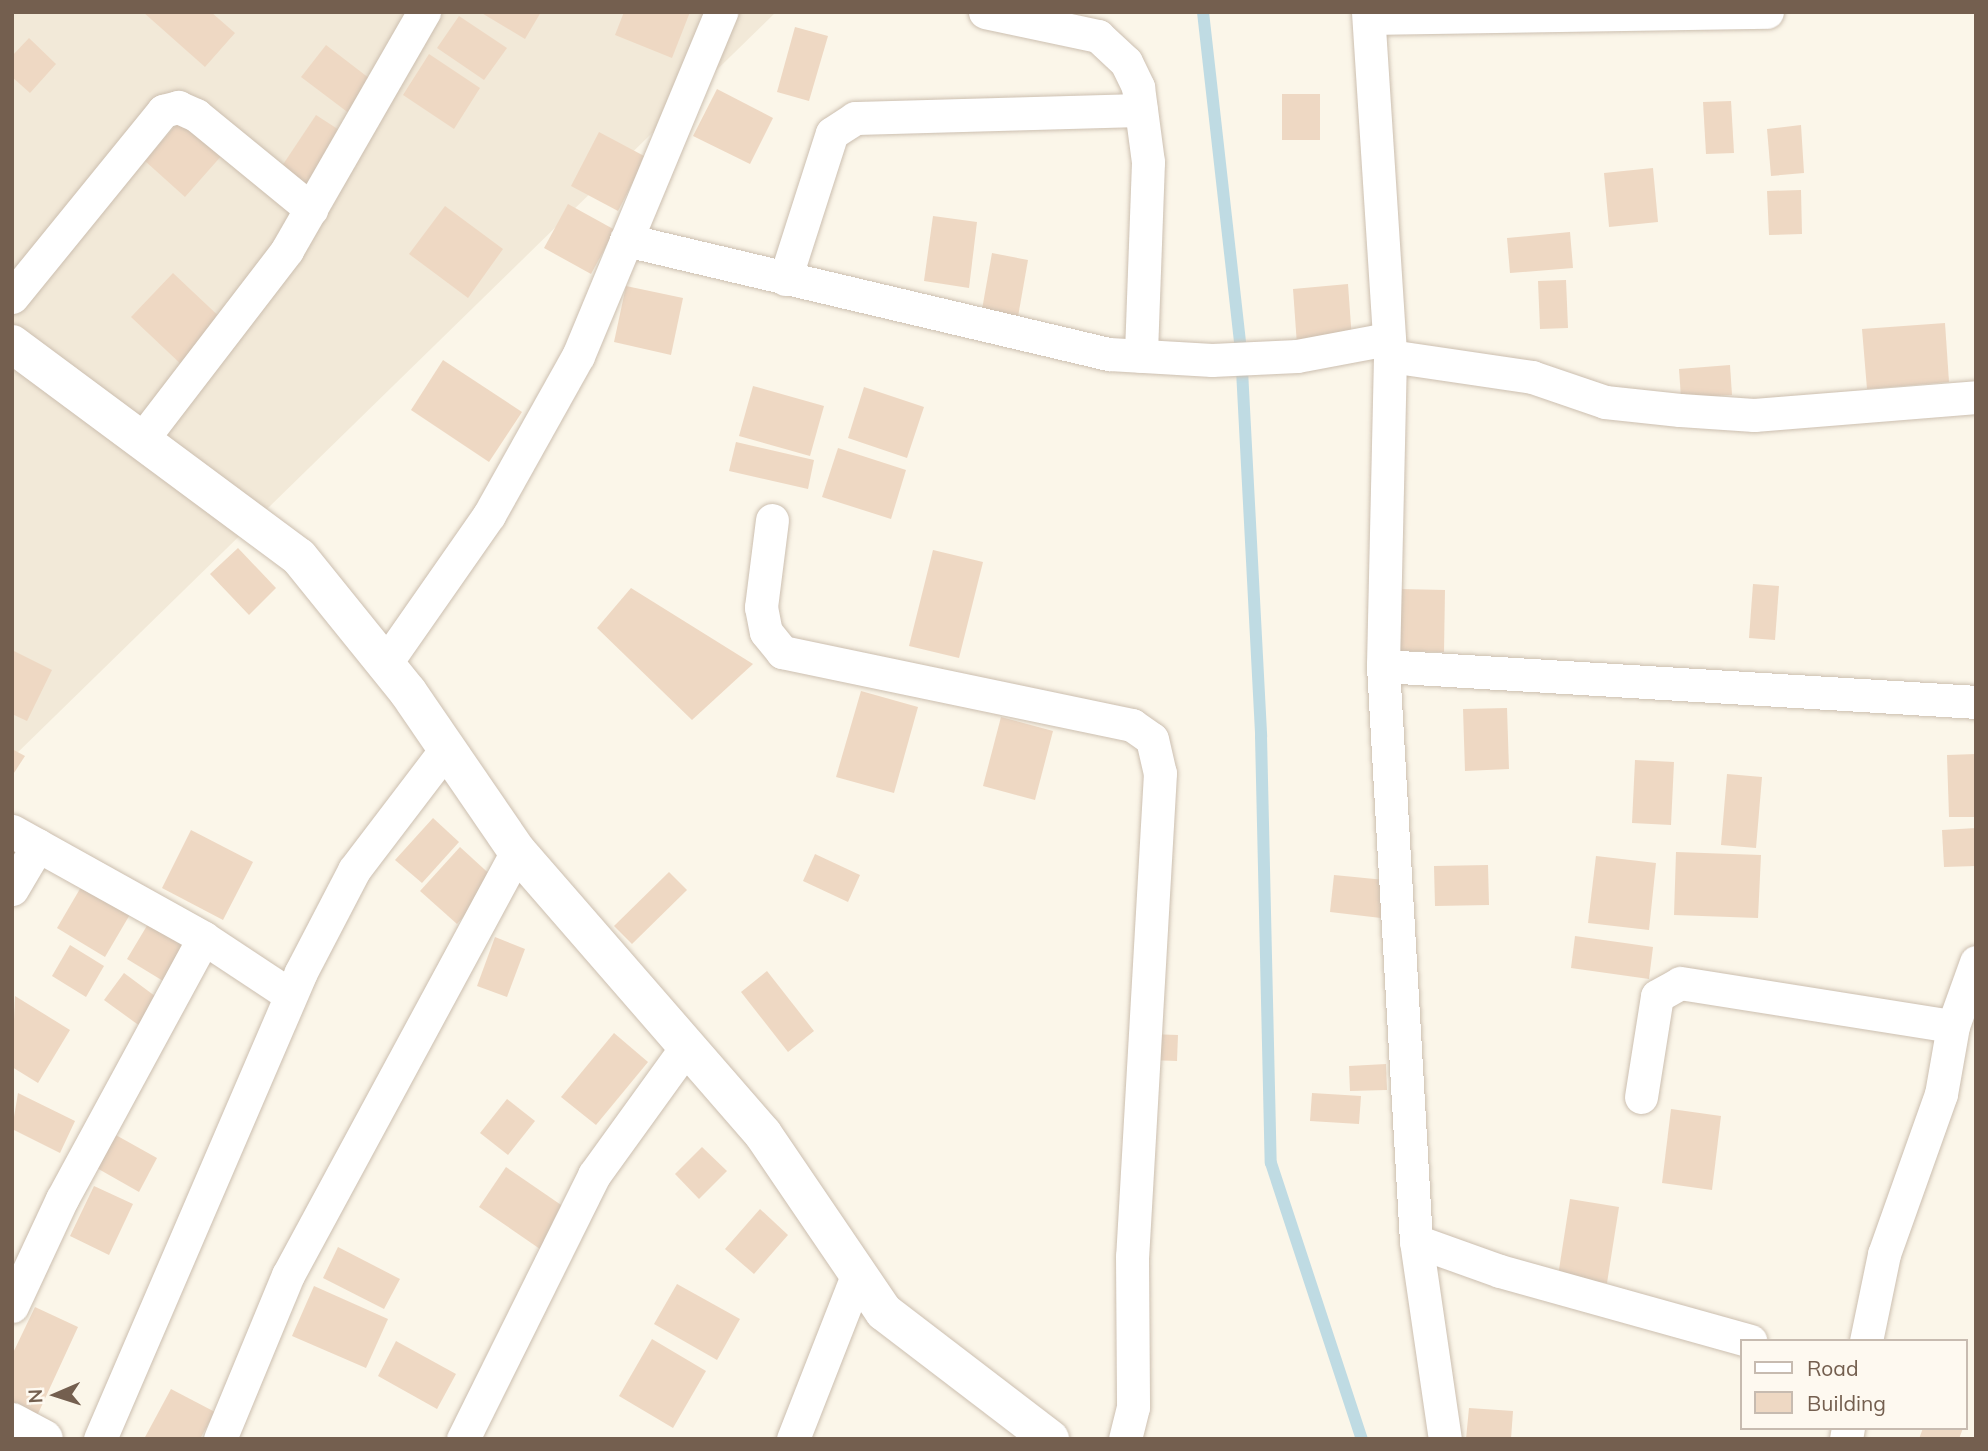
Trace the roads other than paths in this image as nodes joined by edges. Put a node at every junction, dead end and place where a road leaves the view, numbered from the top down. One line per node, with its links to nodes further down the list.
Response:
1 (424, 12): 7 (street)
2 (721, 12): 8 (street)
3 (985, 12): 6 (street)
4 (1767, 12): 5 (street)
5 (1368, 15): 12 (street)
6 (1141, 110): 9 (street); 13 (street)
7 (311, 209): 10 (street); 15 (street)
8 (626, 240): 9 (street); 17 (street)
9 (785, 279): 13 (street)
10 (12, 297)
11 (12, 344): 15 (street)
12 (1389, 348): 13 (street); 14 (street); 18 (street)
13 (1142, 356)
14 (1976, 397)
15 (143, 438): 17 (street)
16 (772, 520): 42 (street)
17 (385, 664): 20 (street)
18 (1384, 666): 19 (street); 30 (street)
19 (1976, 702)
20 (447, 748): 22 (street); 26 (street)
21 (25, 838): 23 (street); 24 (street)
22 (517, 850): 28 (street); 38 (street)
23 (12, 889)
24 (204, 938): 26 (street); 32 (street)
25 (1976, 962): 27 (street)
26 (290, 995): 37 (street)
27 (1952, 1026): 29 (street); 34 (street)
28 (687, 1046): 31 (street); 39 (street)
29 (1641, 1097)
30 (1416, 1241): 33 (street); 43 (street)
31 (858, 1273): 40 (street); 41 (street)
32 (12, 1306)
33 (1743, 1339)
34 (1866, 1339)
35 (12, 1422): 36 (street)
36 (44, 1439)
37 (100, 1439)
38 (220, 1439)
39 (463, 1439)
40 (793, 1439)
41 (1050, 1439)
42 (1125, 1439)
43 (1445, 1439)

